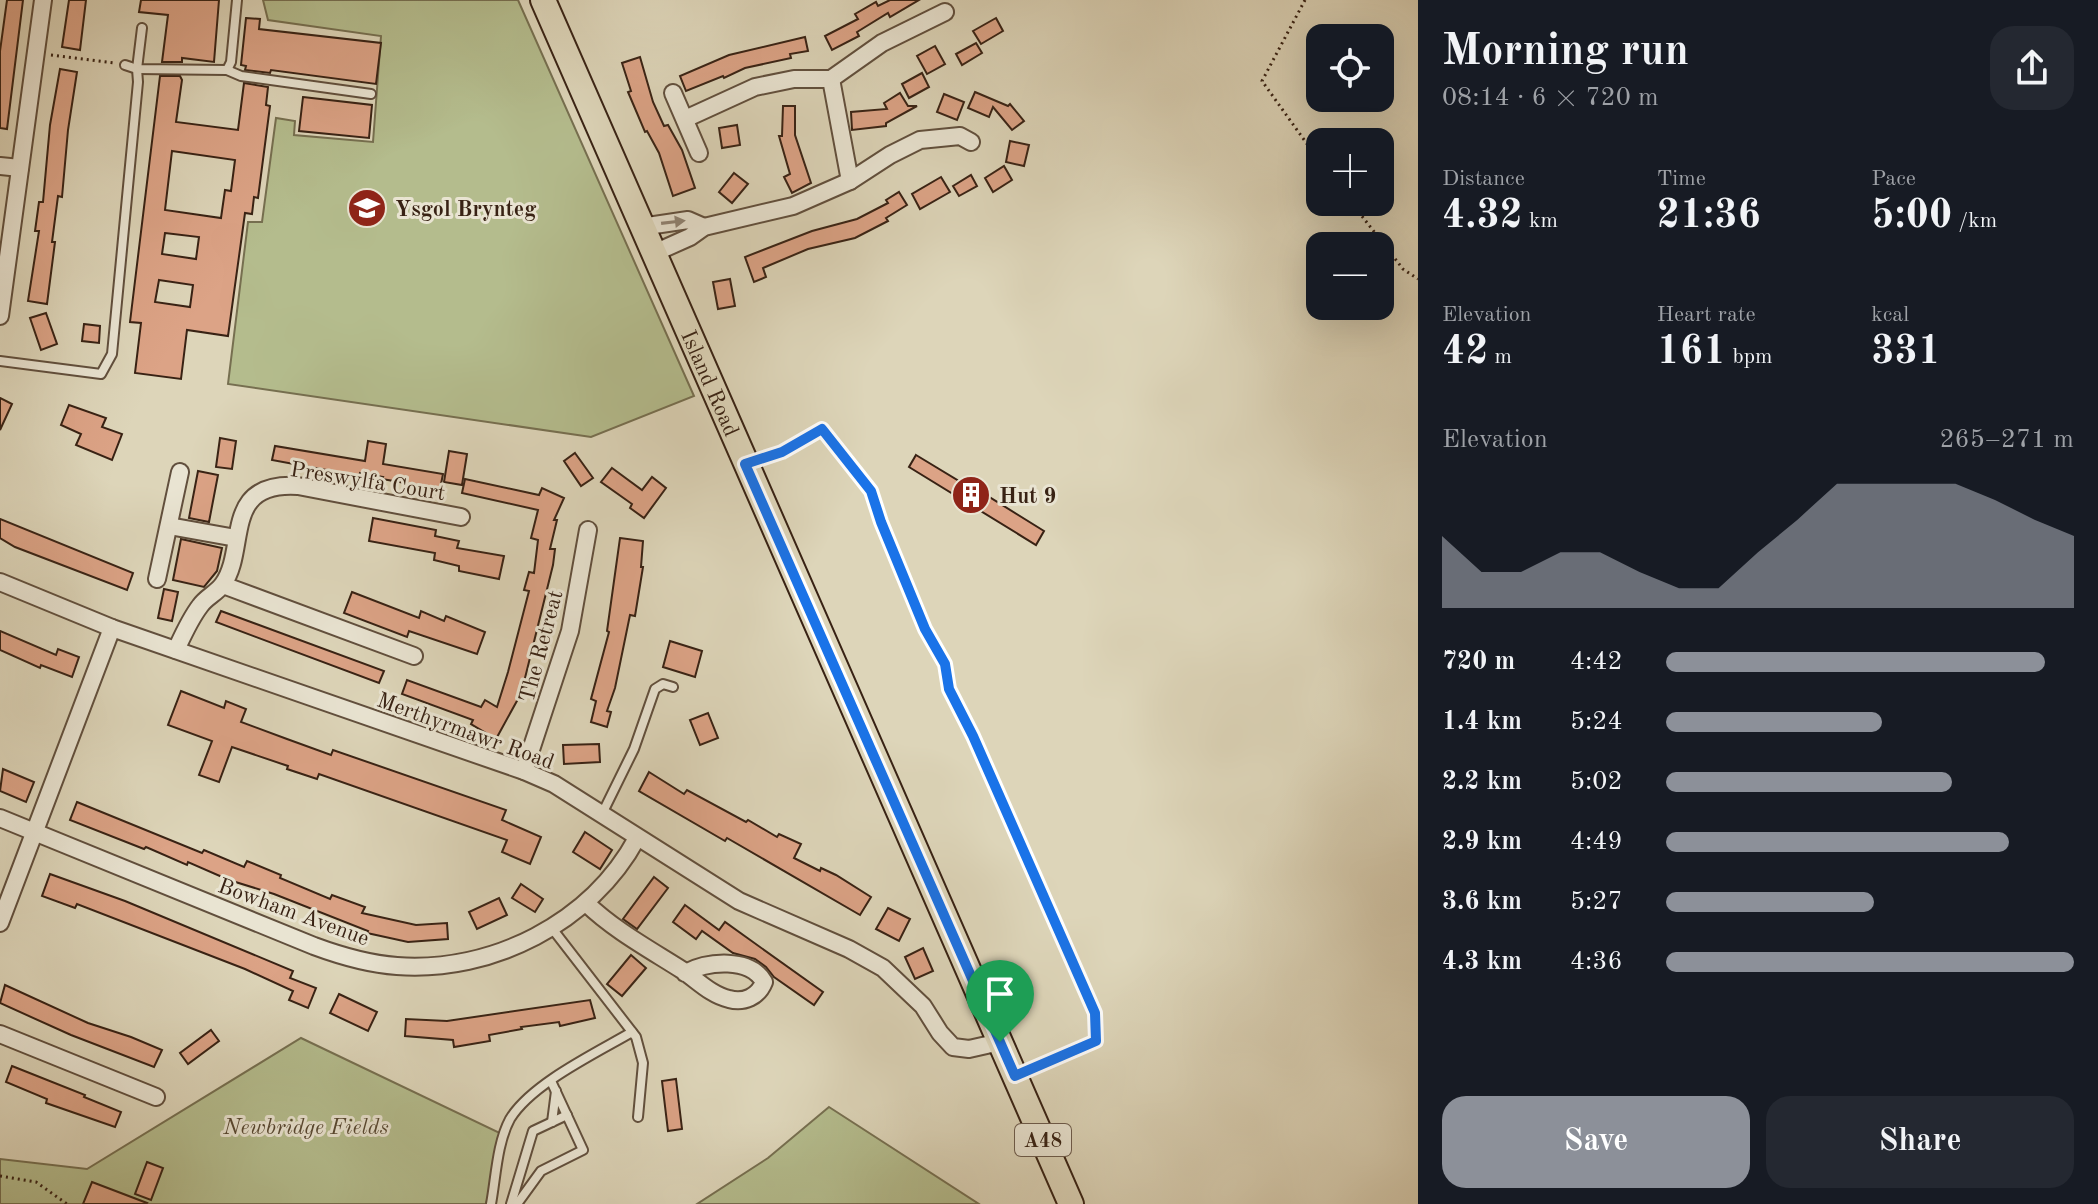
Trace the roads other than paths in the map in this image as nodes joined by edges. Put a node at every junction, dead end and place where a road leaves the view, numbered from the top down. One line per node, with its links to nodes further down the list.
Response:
1 (43, 0): 16 (street)
2 (237, 0): 8 (lane)
3 (543, 0): 18 (main road, Island Road / A48)
4 (945, 12): 9 (street)
5 (142, 28): 7 (lane)
6 (125, 65): 7 (lane)
7 (137, 69): 8 (lane); 22 (lane)
8 (227, 70): 11 (lane)
9 (831, 79): 12 (street); 17 (street)
10 (673, 93): 12 (street)
11 (371, 94)
12 (685, 119): 14 (street)
13 (971, 142): 17 (street)
14 (699, 153)
15 (0, 166): 16 (street)
16 (20, 168): 21 (street)
17 (850, 181): 19 (street)
18 (641, 227): 19 (street, one-way to 19); 20 (main road, Island Road / A48)
19 (704, 227): 20 (street)
20 (652, 254): 46 (main road, Island Road / A48)
21 (0, 316)
22 (0, 361)
23 (180, 472): 25 (street)
24 (461, 517): 27 (street, Preswylfa Court)
25 (169, 526): 27 (street); 28 (street)
26 (588, 530): 35 (street, The Retreat)
27 (236, 538): 30 (street, Preswylfa Court)
28 (157, 579)
29 (0, 582): 31 (street, Merthyrmawr Road)
30 (223, 585): 32 (street, Preswylfa Court); 33 (street)
31 (112, 628): 32 (street, Merthyrmawr Road); 38 (street)
32 (176, 650): 35 (street, Merthyrmawr Road)
33 (414, 656)
34 (673, 687): 36 (lane)
35 (524, 771): 36 (street, Merthyrmawr Road)
36 (602, 814): 39 (street, Merthyrmawr Road)
37 (0, 818): 38 (street, Bowham Avenue)
38 (34, 832): 41 (street); 42 (street, Bowham Avenue)
39 (637, 838): 40 (street, Bowham Avenue); 46 (street, Merthyrmawr Road)
40 (586, 903): 42 (street, Bowham Avenue); 43 (street)
41 (0, 923)
42 (551, 927): 44 (lane)
43 (685, 973)
44 (632, 1032): 47 (lane); 51 (lane)
45 (0, 1034): 49 (street)
46 (1000, 1042): 55 (main road, Island Road / A48)
47 (551, 1081): 48 (lane); 53 (lane)
48 (556, 1091): 50 (lane); 52 (lane)
49 (156, 1097)
50 (567, 1115): 52 (lane); 54 (lane)
51 (638, 1117)
52 (552, 1122): 54 (lane)
53 (491, 1204)
54 (514, 1204)
55 (1071, 1204)

